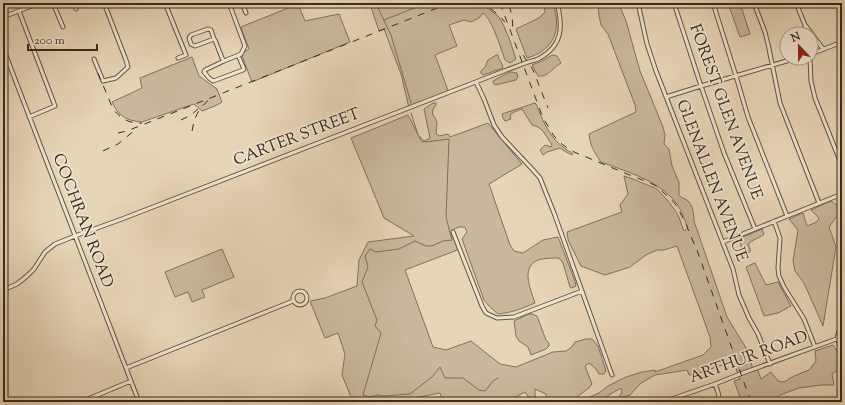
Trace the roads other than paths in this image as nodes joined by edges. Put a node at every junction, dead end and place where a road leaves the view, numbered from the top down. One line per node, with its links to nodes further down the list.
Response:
1 (39, 3): 15 (street)
2 (53, 3): 19 (street)
3 (74, 3): 14 (street)
4 (104, 3): 27 (street)
5 (165, 3): 26 (street)
6 (230, 3): 25 (street)
7 (242, 3): 16 (street)
8 (557, 3): 33 (street, CARTER STREET)
9 (638, 3): 35 (street, GLENALLEN AVENUE)
10 (674, 3): 34 (street, FOREST GLEN AVENUE)
11 (713, 3): 32 (street)
12 (754, 3): 30 (street)
13 (796, 3): 18 (street)
14 (76, 9)
15 (19, 11): 17 (street); 36 (street)
16 (246, 13)
17 (3, 17)
18 (805, 25): 23 (street)
19 (63, 27)
20 (214, 39): 20 (street); 28 (street)
21 (842, 42): 23 (street)
22 (3, 48): 36 (street, COCHRAN ROAD)
23 (823, 49): 24 (street)
24 (819, 51)
25 (238, 55): 28 (street); 28 (street)
26 (178, 58)
27 (94, 59)
28 (224, 60)
29 (779, 64): 30 (street)
30 (772, 66): 32 (street); 39 (street)
31 (810, 66): 37 (street)
32 (736, 76): 34 (street); 40 (street)
33 (476, 82): 44 (street, CARTER STREET); 47 (street)
34 (701, 86): 35 (street); 42 (street, FOREST GLEN AVENUE)
35 (666, 97): 45 (street, GLENALLEN AVENUE)
36 (29, 117): 44 (street, COCHRAN ROAD)
37 (842, 166)
38 (842, 194): 39 (street)
39 (819, 203): 40 (street)
40 (787, 216): 41 (street)
41 (774, 221): 42 (street); 53 (street)
42 (755, 229): 45 (street)
43 (453, 232): 47 (street)
44 (75, 236): 46 (street, CARTER STREET); 56 (street, COCHRAN ROAD)
45 (722, 242): 55 (street, GLENALLEN AVENUE)
46 (3, 290)
47 (582, 291): 57 (street)
48 (293, 300): 48 (street); 56 (street)
49 (842, 323): 50 (street); 52 (street)
50 (842, 329)
51 (842, 337): 52 (street, ARTHUR ROAD)
52 (837, 338): 53 (street, ARTHUR ROAD); 54 (street)
53 (815, 347): 55 (street, ARTHUR ROAD)
54 (842, 350)
55 (770, 364): 59 (street, ARTHUR ROAD)
56 (126, 368): 58 (street, COCHRAN ROAD)
57 (612, 375)
58 (131, 381): 60 (street); 61 (street, COCHRAN ROAD)
59 (715, 384): 62 (street, ARTHUR ROAD); 63 (street)
60 (81, 402)
61 (139, 402)
62 (665, 402)
63 (720, 402)
64 (802, 402): 65 (street)
65 (819, 402)

